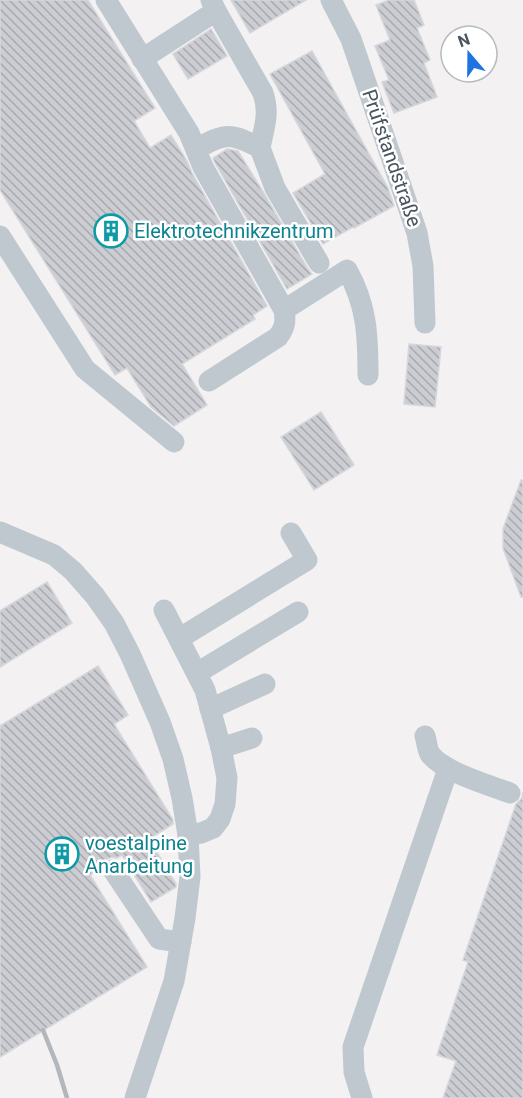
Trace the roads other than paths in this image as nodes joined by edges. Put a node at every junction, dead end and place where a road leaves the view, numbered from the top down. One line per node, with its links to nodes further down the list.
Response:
1 (106, 0): 4 (street)
2 (331, 0): 10 (street, Prüfstandstraße)
3 (213, 6): 4 (street); 5 (street)
4 (142, 59): 6 (street)
5 (260, 148): 6 (street); 8 (street)
6 (197, 149): 9 (street)
7 (0, 236): 13 (street)
8 (319, 263)
9 (284, 310): 11 (street); 12 (street)
10 (425, 323)
11 (368, 375)
12 (209, 381)
13 (174, 442)
14 (0, 532): 27 (street)
15 (291, 533): 18 (street)
16 (164, 610): 18 (street)
17 (298, 612): 19 (street)
18 (180, 638): 19 (street)
19 (197, 673): 21 (street)
20 (265, 684): 21 (street)
21 (210, 709): 24 (street)
22 (425, 736): 25 (street)
23 (252, 738): 24 (street)
24 (221, 748): 27 (street)
25 (448, 769): 26 (street); 31 (street)
26 (510, 793)
27 (188, 835): 29 (street)
28 (112, 870): 29 (street)
29 (181, 942): 30 (street)
30 (135, 1098)
31 (362, 1098)

